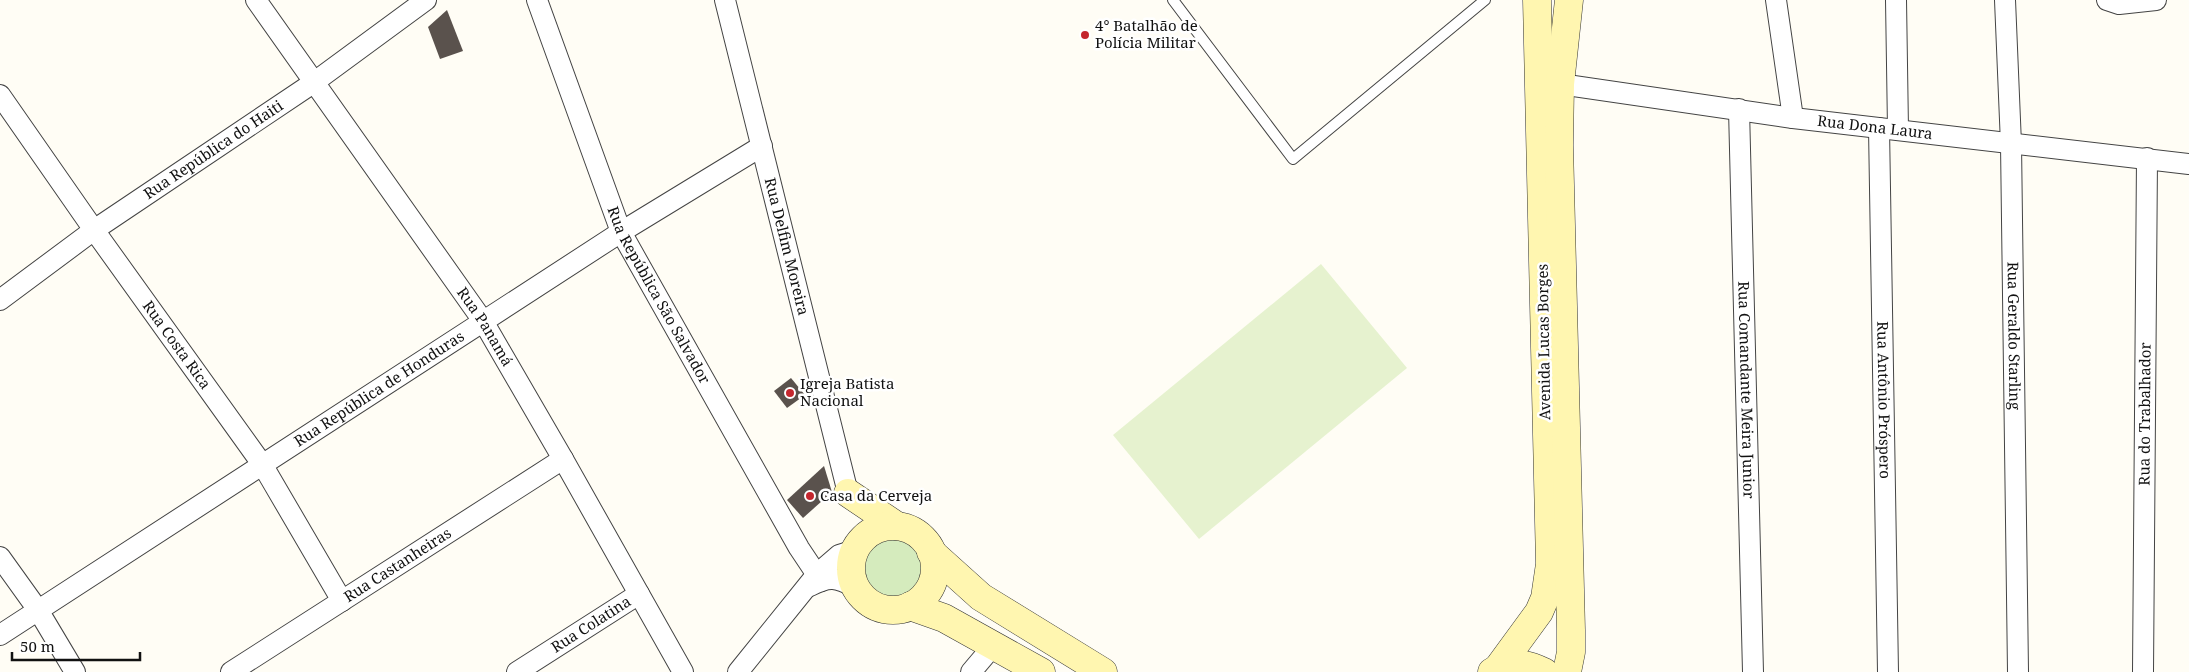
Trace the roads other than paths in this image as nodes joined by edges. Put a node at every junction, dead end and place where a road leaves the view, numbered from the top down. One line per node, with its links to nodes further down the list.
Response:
1 (256, 0): 14 (street, Rua Panamá)
2 (426, 0): 14 (street, Rua República do Haiti)
3 (537, 0): 25 (street, Rua República São Salvador)
4 (725, 0): 21 (street, Rua Delfim Moreira)
5 (1173, 0): 6 (lane)
6 (1485, 0)
7 (1537, 0): 43 (street, Avenida Lucas Borges)
8 (1569, 0): 15 (street, Avenida Lucas Borges)
9 (1776, 0): 18 (street)
10 (1896, 0): 19 (street, Rua Antônio Próspero)
11 (2004, 0): 20 (street, Rua Geraldo Starling)
12 (2107, 0): 13 (street)
13 (2156, 0)
14 (313, 83): 24 (street, Rua República do Haiti); 27 (street, Rua Panamá)
15 (1560, 84): 17 (street, Rua Dona Laura); 53 (street, Avenida Lucas Borges)
16 (0, 95): 24 (street, Rua Costa Rica)
17 (1739, 109): 18 (street, Rua Dona Laura); 54 (street, Rua Comandante Meira Junior)
18 (1793, 118): 19 (street, Rua Dona Laura)
19 (1888, 129): 20 (street, Rua Dona Laura); 55 (street, Rua Antônio Próspero)
20 (2011, 144): 22 (street, Rua Dona Laura); 56 (street, Rua Geraldo Starling)
21 (762, 146): 25 (street, Rua República de Honduras); 30 (street, Rua Delfim Moreira)
22 (2146, 158): 23 (street, Rua Dona Laura); 57 (street, Rua do Trabalhador)
23 (2189, 164)
24 (94, 230): 26 (street, Rua República do Haiti); 29 (street, Rua Costa Rica)
25 (621, 232): 27 (street, Rua República de Honduras); 35 (street, Rua República São Salvador)
26 (0, 300)
27 (483, 321): 28 (street, Rua Panamá); 29 (street, Rua República de Honduras)
28 (563, 459): 37 (street, Rua Panamá); 38 (street, Rua Castanheiras)
29 (262, 464): 38 (street, Rua Costa Rica); 40 (street, Rua República de Honduras)
30 (848, 493): 31 (street); 32 (street)
31 (897, 526): 32 (street); 33 (street)
32 (856, 547): 35 (street); 36 (street)
33 (931, 552): 39 (street); 51 (street)
34 (0, 557): 40 (street)
35 (815, 580): 36 (street); 48 (street)
36 (855, 586): 39 (street)
37 (639, 594): 46 (street, Rua Colatina); 47 (street, Rua Panamá)
38 (342, 601): 45 (street, Rua Castanheiras)
39 (910, 606): 42 (street)
40 (38, 610): 41 (street, Rua República de Honduras); 44 (street)
41 (0, 635)
42 (993, 646): 49 (street); 50 (street)
43 (1495, 670): 52 (street)
44 (76, 672)
45 (231, 672)
46 (517, 672)
47 (683, 672)
48 (738, 672)
49 (971, 672)
50 (1042, 672)
51 (1103, 672)
52 (1544, 672)
53 (1567, 672)
54 (1753, 672)
55 (1888, 672)
56 (2018, 672)
57 (2143, 672)

